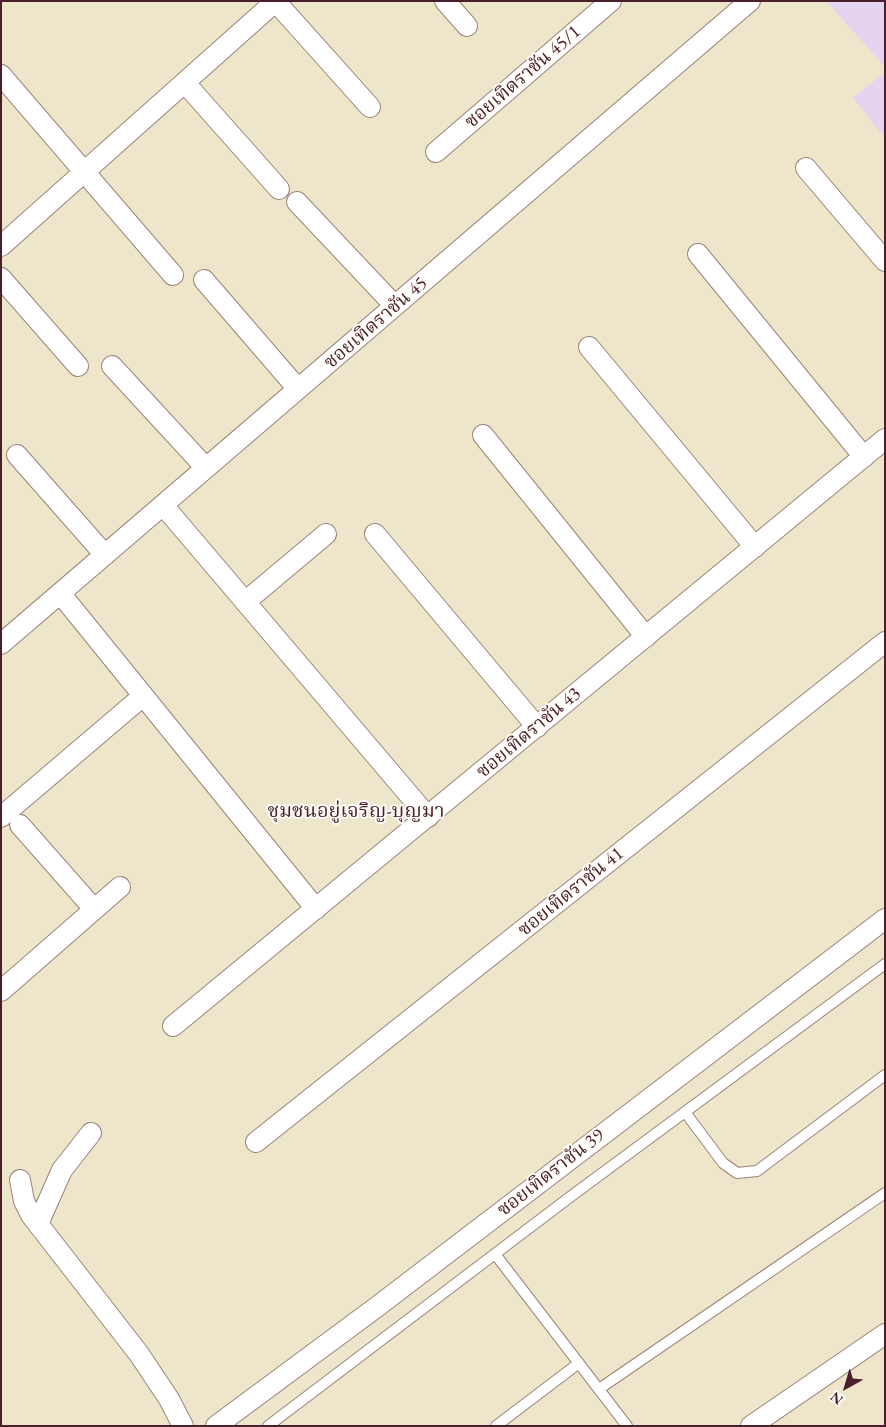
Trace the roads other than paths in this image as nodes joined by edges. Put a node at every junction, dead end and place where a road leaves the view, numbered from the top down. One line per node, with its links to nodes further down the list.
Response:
1 (445, 1): 5 (street)
2 (611, 1): 9 (street, ซอยเทิดราชัน 45/1)
3 (750, 1): 20 (street, ซอยเทิดราชัน 45)
4 (276, 2): 7 (street); 8 (street)
5 (467, 26)
6 (1, 75): 11 (street)
7 (184, 82): 11 (street); 12 (street)
8 (370, 107)
9 (436, 152)
10 (806, 168): 16 (street)
11 (85, 171): 14 (street); 17 (street)
12 (278, 189)
13 (297, 202): 20 (street)
14 (1, 246)
15 (698, 254): 28 (street)
16 (885, 261)
17 (173, 275)
18 (1, 278): 22 (street)
19 (204, 280): 24 (street)
20 (395, 306): 24 (street, ซอยเทิดราชัน 45)
21 (589, 348): 33 (street)
22 (78, 366)
23 (112, 366): 29 (street)
24 (298, 389): 29 (street, ซอยเทิดราชัน 45)
25 (483, 435): 37 (street)
26 (885, 439): 28 (street, ซอยเทิดราชัน 43)
27 (17, 455): 34 (street)
28 (864, 457): 33 (street, ซอยเทิดราชัน 43)
29 (206, 468): 30 (street, ซอยเทิดราชัน 45)
30 (163, 505): 34 (street, ซอยเทิดราชัน 45); 36 (street)
31 (326, 534): 36 (street)
32 (375, 534): 41 (street)
33 (754, 547): 37 (street, ซอยเทิดราชัน 43)
34 (105, 555): 35 (street, ซอยเทิดราชัน 45)
35 (60, 594): 39 (street, ซอยเทิดราชัน 45); 40 (street)
36 (245, 602): 43 (street)
37 (646, 636): 41 (street, ซอยเทิดราชัน 43)
38 (885, 642): 55 (street, ซอยเทิดราชัน 41)
39 (1, 644)
40 (143, 696): 42 (street); 47 (street)
41 (537, 727): 43 (street, ซอยเทิดราชัน 43)
42 (1, 817)
43 (428, 817): 47 (street, ซอยเทิดราชัน 43)
44 (20, 825): 46 (street)
45 (120, 887): 46 (street)
46 (94, 909): 50 (street)
47 (316, 909): 51 (street, ซอยเทิดราชัน 43)
48 (885, 919): 64 (street, ซอยเทิดราชัน 39)
49 (885, 964): 53 (lane)
50 (1, 991)
51 (173, 1026)
52 (885, 1075): 53 (lane)
53 (685, 1112): 59 (lane)
54 (91, 1133): 58 (street)
55 (256, 1142)
56 (20, 1180): 58 (street)
57 (885, 1194): 62 (lane)
58 (38, 1224): 63 (street)
59 (495, 1254): 61 (lane); 65 (lane)
60 (885, 1334): 68 (street)
61 (579, 1363): 62 (lane); 66 (lane)
62 (599, 1389): 67 (lane)
63 (183, 1426)
64 (216, 1426)
65 (268, 1426)
66 (496, 1426)
67 (627, 1426)
68 (752, 1426)

